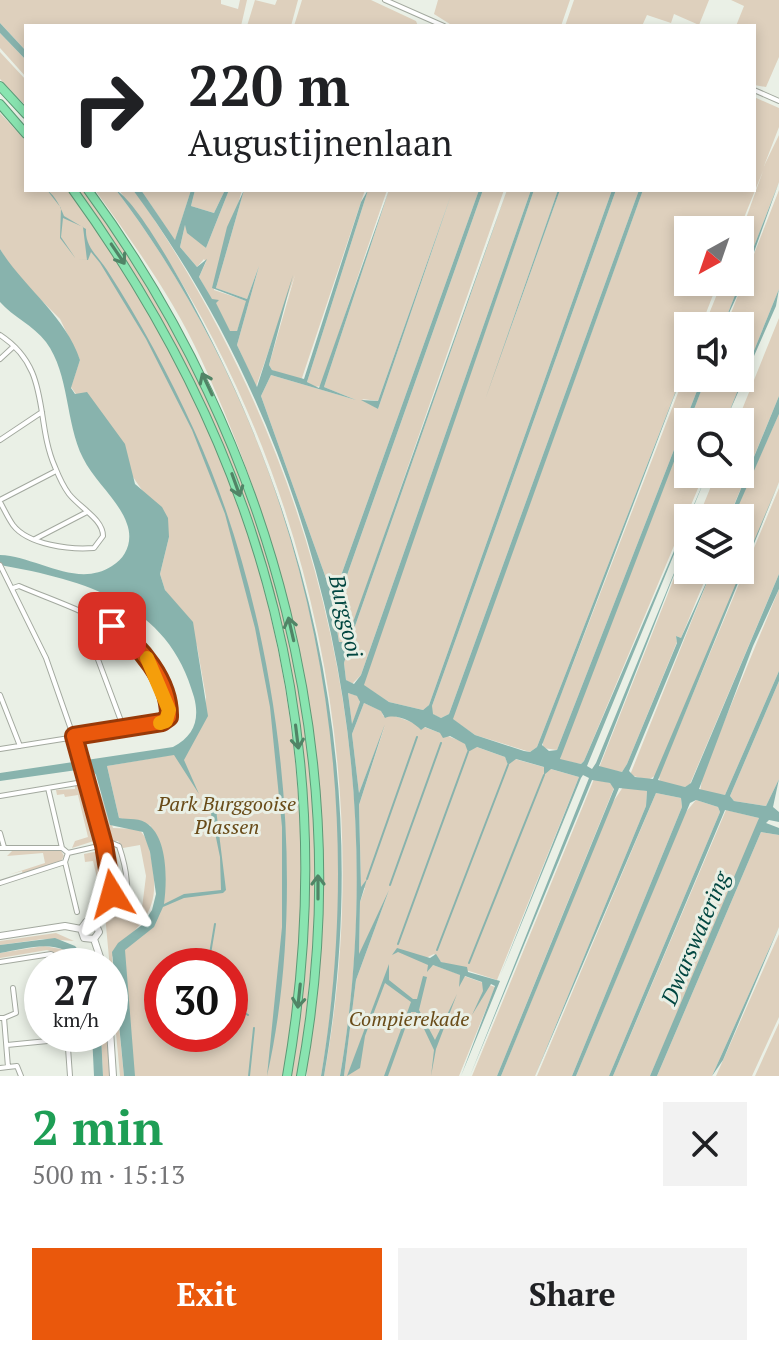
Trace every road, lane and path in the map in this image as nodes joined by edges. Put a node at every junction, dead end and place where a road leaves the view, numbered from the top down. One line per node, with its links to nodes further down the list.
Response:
1 (385, 0): 2 (street)
2 (439, 24)
3 (0, 86): 7 (highway)
4 (756, 91): 5 (street)
5 (779, 101)
6 (0, 104): 8 (highway)
7 (24, 112)
8 (24, 132)
9 (74, 192): 58 (highway, one-way to 58)
10 (89, 192): 59 (highway, one-way to 10)
11 (0, 335): 12 (street)
12 (14, 346): 13 (street); 14 (street)
13 (0, 359)
14 (42, 412): 15 (street); 16 (street)
15 (0, 440)
16 (56, 471): 17 (street); 18 (street)
17 (0, 501): 19 (street)
18 (87, 512): 19 (street); 19 (street)
19 (35, 539)
20 (1, 567): 21 (street)
21 (13, 588): 22 (street); 25 (street)
22 (80, 612): 24 (street); 24 (street)
23 (0, 695): 26 (street)
24 (124, 729): 25 (street)
25 (74, 736): 26 (street); 32 (street)
26 (20, 746): 27 (street)
27 (0, 749)
28 (83, 782): 29 (street)
29 (48, 788): 30 (street); 34 (street)
30 (0, 796)
31 (0, 833): 33 (street)
32 (104, 845): 35 (street); 38 (street); 38 (street)
33 (2, 847): 34 (street)
34 (62, 848): 35 (street)
35 (68, 853): 36 (street)
36 (65, 862): 37 (street); 39 (street)
37 (0, 883)
38 (105, 908): 40 (street)
39 (77, 912)
40 (95, 923): 41 (street); 43 (street)
41 (81, 929): 42 (street); 43 (street)
42 (0, 936)
43 (94, 939): 44 (street)
44 (97, 948)
45 (24, 958): 46 (street)
46 (0, 962)
47 (13, 988): 48 (street)
48 (2, 1018): 50 (street)
49 (24, 1043): 50 (street)
50 (7, 1045): 53 (street)
51 (69, 1052): 56 (street)
52 (111, 1052): 57 (street)
53 (8, 1067): 54 (street); 55 (street)
54 (0, 1068)
55 (21, 1076)
56 (70, 1076)
57 (113, 1076)
58 (287, 1076)
59 (301, 1076)

